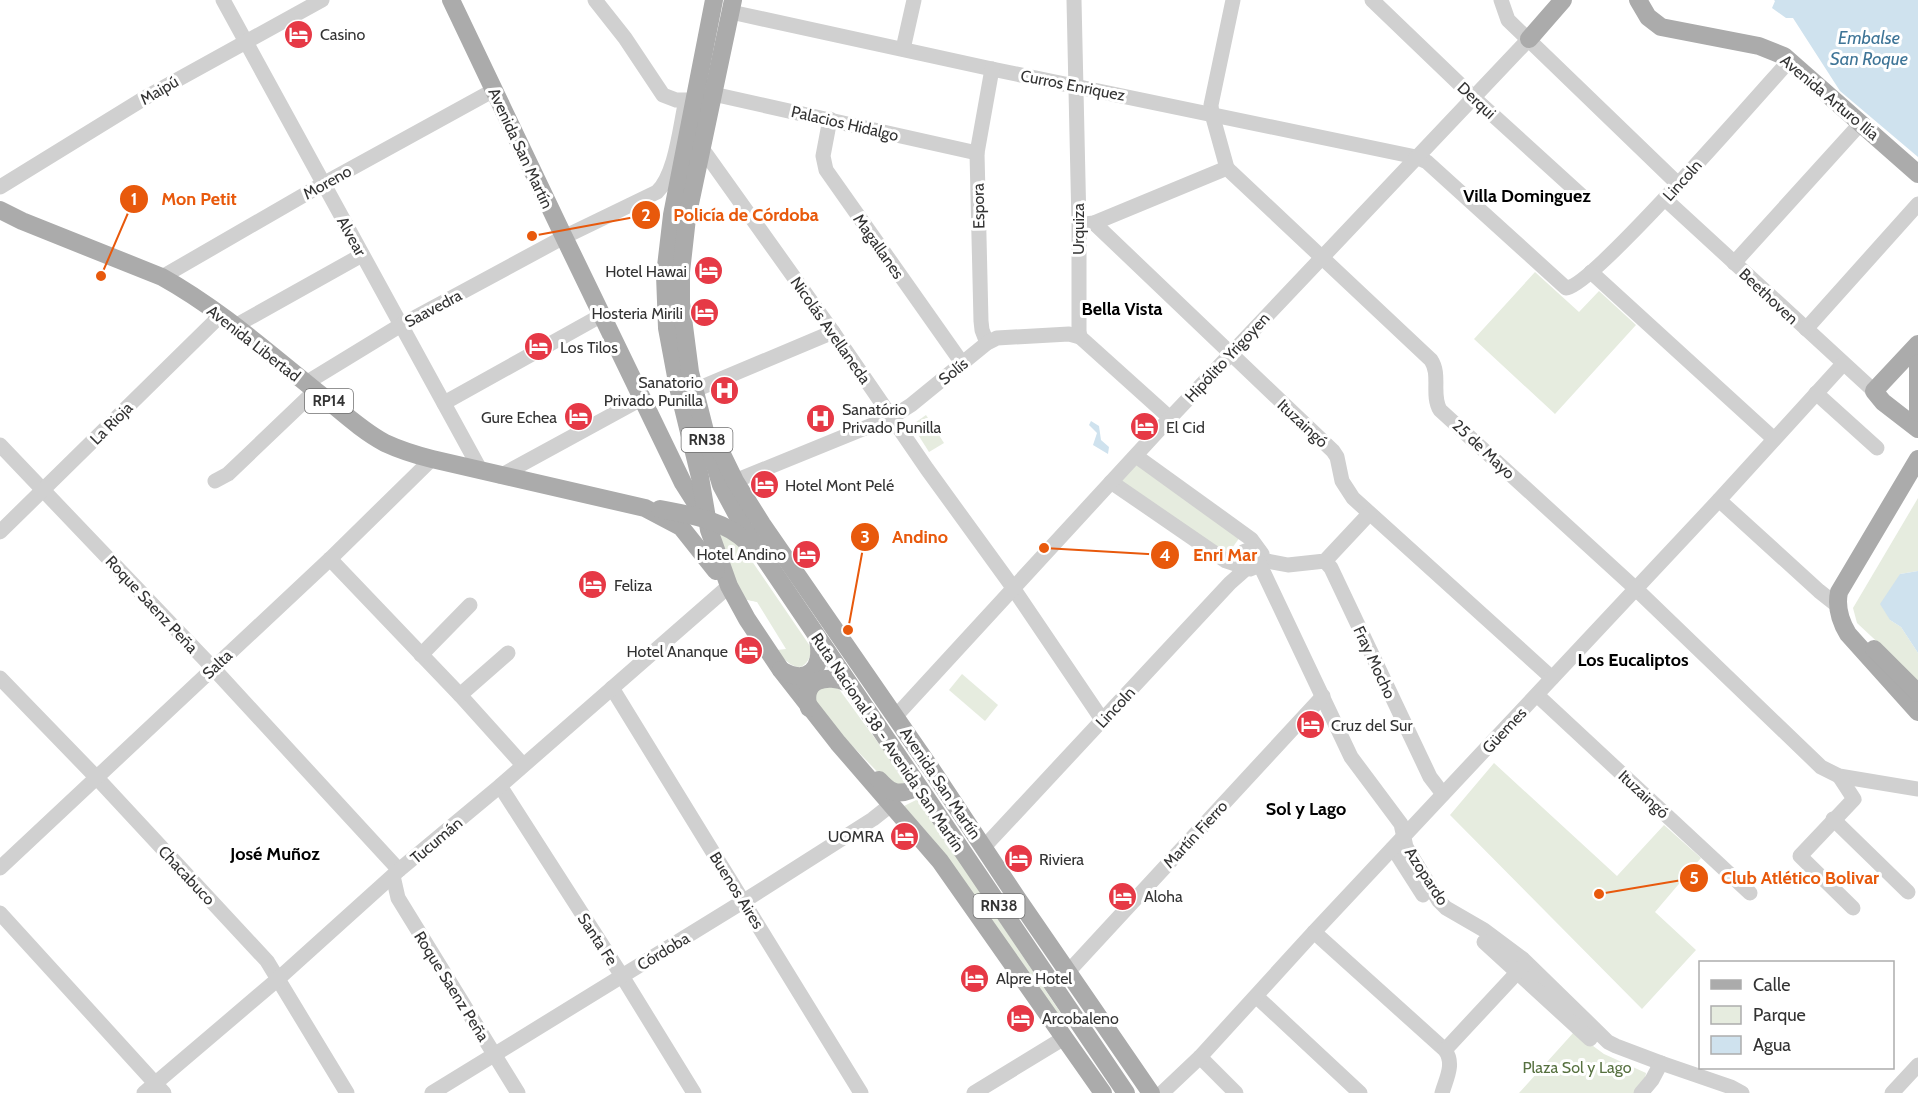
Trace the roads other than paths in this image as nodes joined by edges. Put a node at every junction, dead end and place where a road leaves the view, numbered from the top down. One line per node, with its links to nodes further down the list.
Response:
1 (223, 0): 16 (street, Alvear)
2 (322, 0): 16 (street, Maipú)
3 (451, 0): 22 (main road, Avenida San Martín)
4 (595, 0): 25 (street)
5 (714, 0): 14 (main road, RN38)
6 (914, 0): 17 (street)
7 (1074, 0): 21 (street, Urquiza)
8 (1233, 0): 26 (street)
9 (1372, 0): 24 (street, Derqui)
10 (1501, 0): 15 (street)
11 (1563, 0): 15 (main road, Hipólito Yrigoyen)
12 (1638, 0): 19 (main road, Avenida Arturo Ilía)
13 (729, 4): 17 (street, Curros Enriquez); 23 (main road, RN38)
14 (706, 38): 18 (main road, RN38); 25 (main road)
15 (1529, 39): 24 (street, Hipólito Yrigoyen); 35 (street)
16 (247, 41): 34 (street, Alvear); 36 (street, Maipú)
17 (903, 49): 20 (street, Curros Enriquez)
18 (702, 60): 29 (main road); 66 (main road, RN38)
19 (1790, 60): 28 (main road, Avenida Arturo Ilía); 35 (street, Lincoln)
20 (992, 69): 21 (street, Curros Enriquez); 30 (street, Espora)
21 (1077, 86): 26 (street, Curros Enriquez); 41 (street, Urquiza)
22 (494, 90): 34 (street, Moreno); 42 (main road, Avenida San Martín)
23 (713, 94): 27 (street, Palacios Hidalgo); 29 (main road, RN38)
24 (1473, 97): 31 (street, Hipólito Yrigoyen); 37 (street, Derqui)
25 (686, 100): 42 (street, Saavedra)
26 (1212, 114): 31 (street, Curros Enriquez); 32 (street)
27 (830, 119): 30 (street, Palacios Hidalgo); 58 (street, Magallanes)
28 (1861, 123): 33 (main road, Avenida Arturo Ilía); 45 (street)
29 (702, 147): 53 (street, Nicolás Avellaneda); 66 (main road, RN38)
30 (977, 153): 55 (street, Espora)
31 (1416, 157): 44 (street, Hipólito Yrigoyen); 46 (street, Lincoln)
32 (1227, 168): 41 (street); 44 (street, 25 de Mayo)
33 (1918, 174)
34 (323, 184): 43 (street, Alvear); 47 (street, Moreno)
35 (1678, 184): 38 (street, Lincoln)
36 (0, 187)
37 (1583, 197)
38 (1665, 200): 45 (street, Beethoven); 46 (street, Lincoln)
39 (1918, 204): 52 (street)
40 (0, 210): 47 (main road, Avenida Libertad / RP14)
41 (1086, 224): 54 (street, Urquiza); 57 (street, Ituzaingó)
42 (564, 237): 49 (main road, Avenida San Martín); 50 (street, Saavedra)
43 (362, 255): 50 (street, Alvear); 51 (street)
44 (1320, 257): 57 (street, Hipólito Yrigoyen); 98 (street, 25 de Mayo)
45 (1734, 263): 52 (street, Beethoven)
46 (1591, 272): 74 (street)
47 (162, 277): 48 (main road, Avenida Libertad / RP14)
48 (221, 315): 51 (main road, Avenida Libertad / RP14); 86 (street, La Rioja)
49 (602, 315): 67 (main road, Avenida San Martín); 68 (street)
50 (401, 325): 62 (street, Saavedra); 68 (street, Alvear)
51 (235, 326): 62 (main road, Avenida Libertad / RP14)
52 (1806, 329): 60 (street, Beethoven)
53 (833, 332): 66 (street); 70 (street, Nicolás Avellaneda)
54 (1080, 337): 55 (street, Solís); 71 (street)
55 (987, 343): 58 (street, Solís)
56 (1918, 344): 61 (main road)
57 (1230, 354): 71 (street, Hipólito Yrigoyen); 89 (street, Ituzaingó)
58 (962, 363): 70 (street, Solís)
59 (1918, 363): 63 (main road)
60 (1843, 364): 64 (street, Beethoven); 65 (street, Güemes)
61 (1889, 375): 63 (main road); 64 (main road)
62 (311, 387): 78 (main road, Avenida Libertad / RP14); 82 (street, Saavedra)
63 (1917, 388): 69 (main road)
64 (1874, 391): 73 (main road)
65 (1816, 393): 74 (street, Güemes); 76 (street)
66 (692, 396): 72 (main road); 83 (main road, Avenida San Martín); 90 (main road, Ruta Nacional 38 - Avenida San Martín / RN38); 95 (main road, Ruta Nacional 38 - Avenida San Martín / RN38)
67 (643, 398): 72 (main road, Avenida San Martín); 81 (street)
68 (444, 403): 80 (street, Alvear)
69 (1918, 412)
70 (892, 417): 83 (street, Solís); 99 (street, Nicolás Avellaneda)
71 (1170, 418): 77 (street, Hipólito Yrigoyen)
72 (657, 427): 85 (main road, Avenida San Martín)
73 (1918, 429)
74 (1774, 439): 87 (street, Güemes)
75 (0, 445): 86 (street, Roque Saenz Peña)
76 (1877, 448)
77 (1136, 456): 84 (street, Hipólito Yrigoyen); 94 (street, Azopardo)
78 (432, 459): 80 (main road, Avenida Libertad / RP14); 92 (street, Salta)
79 (1918, 459): 101 (main road)
80 (481, 471): 81 (main road, Avenida Libertad / RP14)
81 (500, 476): 88 (main road, Avenida Libertad / RP14)
82 (215, 481)
83 (735, 481): 96 (main road, Avenida San Martín)
84 (1111, 482): 94 (street); 99 (street, Hipólito Yrigoyen)
85 (683, 483): 88 (main road); 90 (main road, Avenida San Martín)
86 (44, 489): 91 (street, La Rioja); 107 (street, Roque Saenz Peña)
87 (1719, 500): 98 (street, Güemes); 101 (street)
88 (652, 508): 90 (main road, Avenida Libertad / RP14); 97 (main road, Avenida Libertad / RP14)
89 (1369, 514): 93 (street); 110 (street, Ituzaingó)
90 (707, 519): 95 (main road, RP14); 97 (main road, Ruta Nacional 38 - Avenida San Martín / RN38)
91 (0, 532)
92 (330, 559): 105 (street); 107 (street, Salta)
93 (1325, 561): 94 (street); 129 (street, Fray Mocho)
94 (1254, 562): 116 (street, Azopardo); 120 (street, Lincoln)
95 (768, 563): 96 (main road, Ruta Nacional 38 - Avenida San Martín / RN38)
96 (792, 583): 102 (main road, Ruta Nacional 38 - Avenida San Martín / RN38); 104 (main road, Avenida San Martín)
97 (729, 586): 108 (main road, Ruta Nacional 38 - Avenida San Martín / RN38); 112 (street, Tucumán)
98 (1636, 589): 110 (street, Güemes); 124 (street, 25 de Mayo)
99 (1013, 590): 119 (street, Hipólito Yrigoyen); 120 (street, Nicolás Avellaneda)
100 (470, 605): 105 (street)
101 (1838, 606): 113 (main road); 118 (main road)
102 (818, 638): 106 (main road, Ruta Nacional 38 - Avenida San Martín / RN38); 108 (main road)
103 (508, 653): 114 (street)
104 (850, 653): 106 (main road); 119 (main road, Avenida San Martín)
105 (421, 655): 114 (street)
106 (836, 664): 111 (main road, Ruta Nacional 38 - Avenida San Martín / RN38)
107 (213, 668): 125 (street, Salta); 137 (street, Roque Saenz Peña)
108 (781, 670): 117 (main road, Ruta Nacional 38 - Avenida San Martín / RN38)
109 (0, 678): 125 (street, Chacabuco)
110 (1552, 678): 115 (street, Güemes)
111 (848, 683): 117 (main road); 127 (main road, Ruta Nacional 38 - Avenida San Martín / RN38)
112 (612, 688): 122 (street, Tucumán); 141 (street, Buenos Aires)
113 (1918, 693)
114 (460, 695): 122 (street)
115 (1537, 695): 129 (street, Güemes); 140 (street, Ituzaingó)
116 (1323, 696): 132 (street, Azopardo); 146 (street, Martín Fierro)
117 (809, 708): 121 (main road, Ruta Nacional 38 - Avenida San Martín / RN38)
118 (1918, 712)
119 (896, 717): 123 (main road, Avenida San Martín)
120 (1102, 721): 134 (street, Lincoln)
121 (838, 743): 127 (main road); 130 (main road, Ruta Nacional 38 - Avenida San Martín / RN38)
122 (523, 765): 126 (street, Tucumán)
123 (934, 773): 127 (main road); 134 (main road, Avenida San Martín)
124 (1839, 776): 128 (street, 25 de Mayo); 131 (street)
125 (97, 778): 136 (street, Salta); 149 (street, Chacabuco)
126 (500, 786): 137 (street, Tucumán); 148 (street, Santa Fe)
127 (914, 788): 130 (main road); 133 (main road, Ruta Nacional 38 - Avenida San Martín / RN38)
128 (1918, 789)
129 (1443, 794): 132 (street, Güemes)
130 (892, 804): 141 (street, Córdoba); 153 (main road, Ruta Nacional 38 - Avenida San Martín / RN38)
131 (1833, 819): 139 (street); 142 (street)
132 (1404, 837): 135 (street, Güemes); 147 (street, Azopardo)
133 (956, 841): 134 (main road); 138 (main road, Ruta Nacional 38 - Avenida San Martín / RN38)
134 (985, 848): 138 (main road); 146 (main road, Avenida San Martín)
135 (1393, 848): 144 (street, Güemes); 147 (street, Azopardo)
136 (0, 868)
137 (396, 873): 149 (street, Tucumán); 155 (street, Roque Saenz Peña)
138 (984, 883): 145 (main road, Ruta Nacional 38 - Avenida San Martín / RN38)
139 (1908, 892)
140 (1750, 893)
141 (744, 901): 148 (street, Córdoba); 164 (street, Buenos Aires)
142 (1853, 908)
143 (0, 913): 159 (street)
144 (1314, 932): 150 (street, Güemes); 154 (street)
145 (1033, 957): 146 (main road); 152 (main road, Ruta Nacional 38 - Avenida San Martín / RN38)
146 (1063, 964): 151 (main road, Avenida San Martín)
147 (1522, 967): 154 (street); 157 (street, Azopardo)
148 (622, 976): 155 (street, Córdoba); 163 (street, Santa Fe)
149 (278, 979): 159 (street, Tucumán); 160 (street, Chacabuco)
150 (1257, 997): 156 (street, Güemes); 171 (street)
151 (1099, 1016): 152 (main road); 168 (main road, Avenida San Martín)
152 (1080, 1028): 153 (main road); 167 (main road, Ruta Nacional 38 - Avenida San Martín / RN38)
153 (1064, 1038): 165 (street); 166 (main road, Ruta Nacional 38 - Avenida San Martín / RN38)
154 (1445, 1050): 172 (street)
155 (494, 1055): 161 (street, Córdoba); 162 (street, Roque Saenz Peña)
156 (1200, 1057): 169 (street, Güemes); 170 (street)
157 (1659, 1068): 173 (street); 174 (street, Azopardo); 175 (street, Azopardo)
158 (1915, 1074): 176 (street)
159 (155, 1090)
160 (347, 1093)
161 (432, 1093)
162 (518, 1093)
163 (694, 1093)
164 (861, 1093)
165 (974, 1093)
166 (1103, 1093)
167 (1126, 1093)
168 (1151, 1093)
169 (1162, 1093)
170 (1236, 1093)
171 (1360, 1093)
172 (1442, 1093)
173 (1641, 1093)
174 (1720, 1093)
175 (1742, 1093)
176 (1892, 1093)

